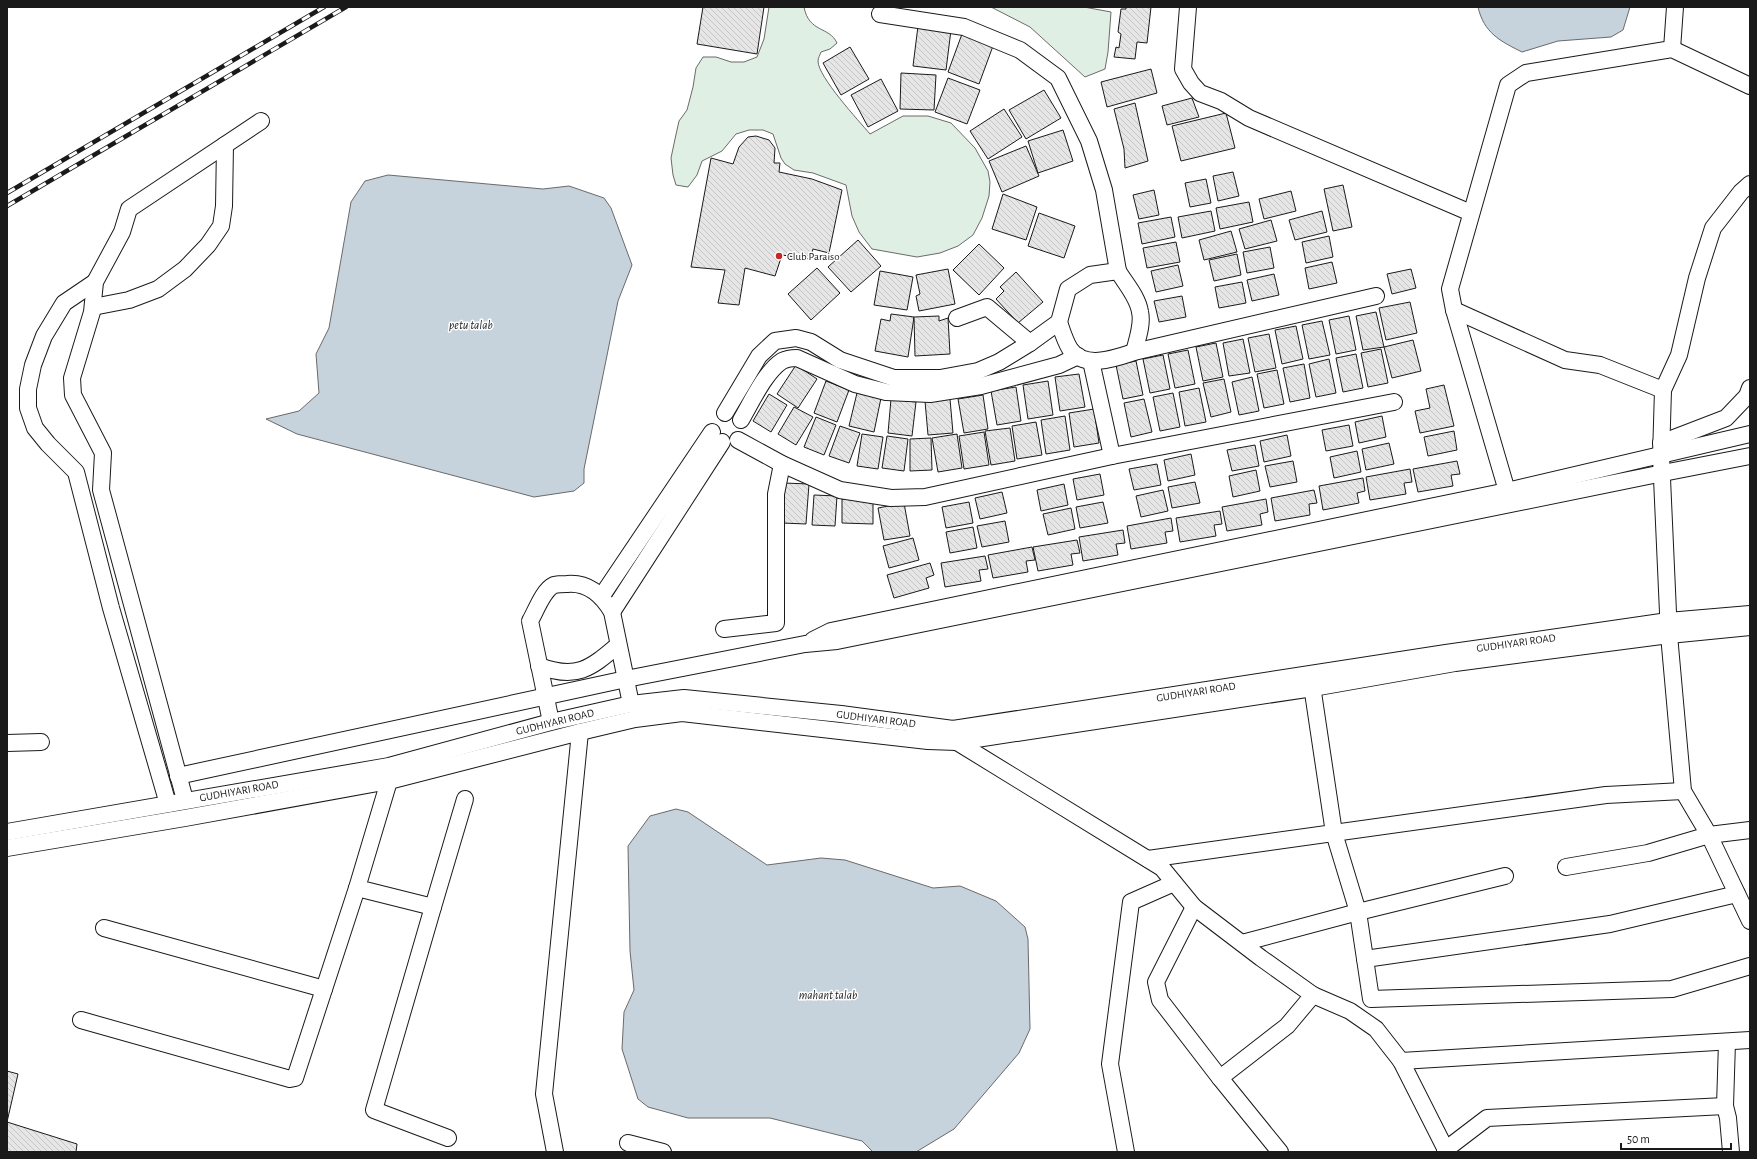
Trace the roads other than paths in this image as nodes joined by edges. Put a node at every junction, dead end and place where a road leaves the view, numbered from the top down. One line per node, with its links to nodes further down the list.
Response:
1 (1188, 7): 9 (street)
2 (1675, 7): 4 (street)
3 (880, 14): 10 (street)
4 (1672, 50): 5 (street); 9 (street)
5 (1750, 86)
6 (261, 121): 7 (street)
7 (225, 145): 11 (street); 13 (street)
8 (1750, 184): 22 (street)
9 (1471, 213): 14 (street)
10 (1118, 271): 16 (street); 18 (street)
11 (95, 282): 13 (street); 57 (street)
12 (1376, 296): 18 (street)
13 (93, 307): 52 (street)
14 (1454, 310): 22 (street); 33 (street)
15 (957, 318): 17 (street)
16 (1058, 322): 17 (street); 19 (street)
17 (1030, 343): 20 (street)
18 (1134, 352): 19 (street)
19 (1084, 359): 20 (street); 29 (street)
20 (940, 386): 24 (street); 25 (street)
21 (1750, 388): 28 (street)
22 (1662, 390): 28 (street)
23 (1394, 402): 29 (street)
24 (725, 413): 25 (street); 27 (street)
25 (741, 420): 27 (street)
26 (1750, 434): 28 (street)
27 (724, 438): 31 (street); 34 (street); 35 (street)
28 (1661, 450): 32 (street); 33 (street)
29 (1112, 456): 31 (street)
30 (1750, 456): 32 (street)
31 (782, 464): 39 (street)
32 (1663, 472): 38 (street); 40 (street)
33 (1507, 492): 40 (street)
34 (601, 597): 35 (street); 42 (street)
35 (612, 612): 41 (street)
36 (1750, 614): 38 (street, GUDHIYARI ROAD)
37 (1750, 627): 38 (street, GUDHIYARI ROAD)
38 (1669, 628): 44 (street, GUDHIYARI ROAD); 54 (street)
39 (724, 629)
40 (805, 644): 43 (street)
41 (618, 645): 42 (street); 43 (street)
42 (539, 666): 45 (street)
43 (626, 679): 45 (street); 46 (street)
44 (1312, 681): 49 (street, GUDHIYARI ROAD); 60 (street)
45 (546, 696): 47 (street); 52 (street)
46 (631, 704): 47 (street, GUDHIYARI ROAD); 49 (street, GUDHIYARI ROAD)
47 (551, 722): 56 (street, GUDHIYARI ROAD)
48 (580, 732): 49 (street, GUDHIYARI ROAD); 53 (street, GUDHIYARI ROAD); 90 (street)
49 (955, 736): 63 (street)
50 (41, 742): 51 (street)
51 (7, 743)
52 (178, 776): 56 (street)
53 (389, 781): 62 (street, GUDHIYARI ROAD); 67 (street)
54 (1683, 792): 60 (street); 61 (street)
55 (465, 799): 69 (street)
56 (185, 800): 57 (street, GUDHIYARI ROAD)
57 (168, 804): 59 (street, GUDHIYARI ROAD)
58 (1750, 830): 61 (street)
59 (7, 832)
60 (1334, 833): 63 (street); 71 (street)
61 (1708, 835): 64 (street); 68 (street)
62 (7, 848)
63 (1148, 859): 66 (street)
64 (1566, 867)
65 (1506, 876): 71 (street)
66 (1174, 883): 70 (street); 92 (street)
67 (357, 888): 69 (street); 77 (street)
68 (1737, 894): 72 (street); 75 (street)
69 (433, 906): 87 (street)
70 (1194, 906): 74 (street); 85 (street)
71 (1358, 912): 74 (street); 75 (street)
72 (1750, 921)
73 (104, 928): 77 (street)
74 (1242, 943): 78 (street)
75 (1365, 958): 79 (street)
76 (1750, 966): 79 (street)
77 (324, 989): 80 (street)
78 (1313, 994): 81 (street); 85 (street)
79 (1372, 999): 81 (street)
80 (81, 1020)
81 (1376, 1029): 84 (street)
82 (1750, 1040): 83 (street)
83 (1727, 1042): 84 (street); 86 (street)
84 (1401, 1061): 89 (street)
85 (1220, 1078): 93 (street)
86 (1725, 1106): 89 (street); 94 (street)
87 (448, 1138)
88 (628, 1143): 91 (street)
89 (1446, 1151)
90 (555, 1152)
91 (663, 1152)
92 (1126, 1152)
93 (1280, 1152)
94 (1731, 1152)

